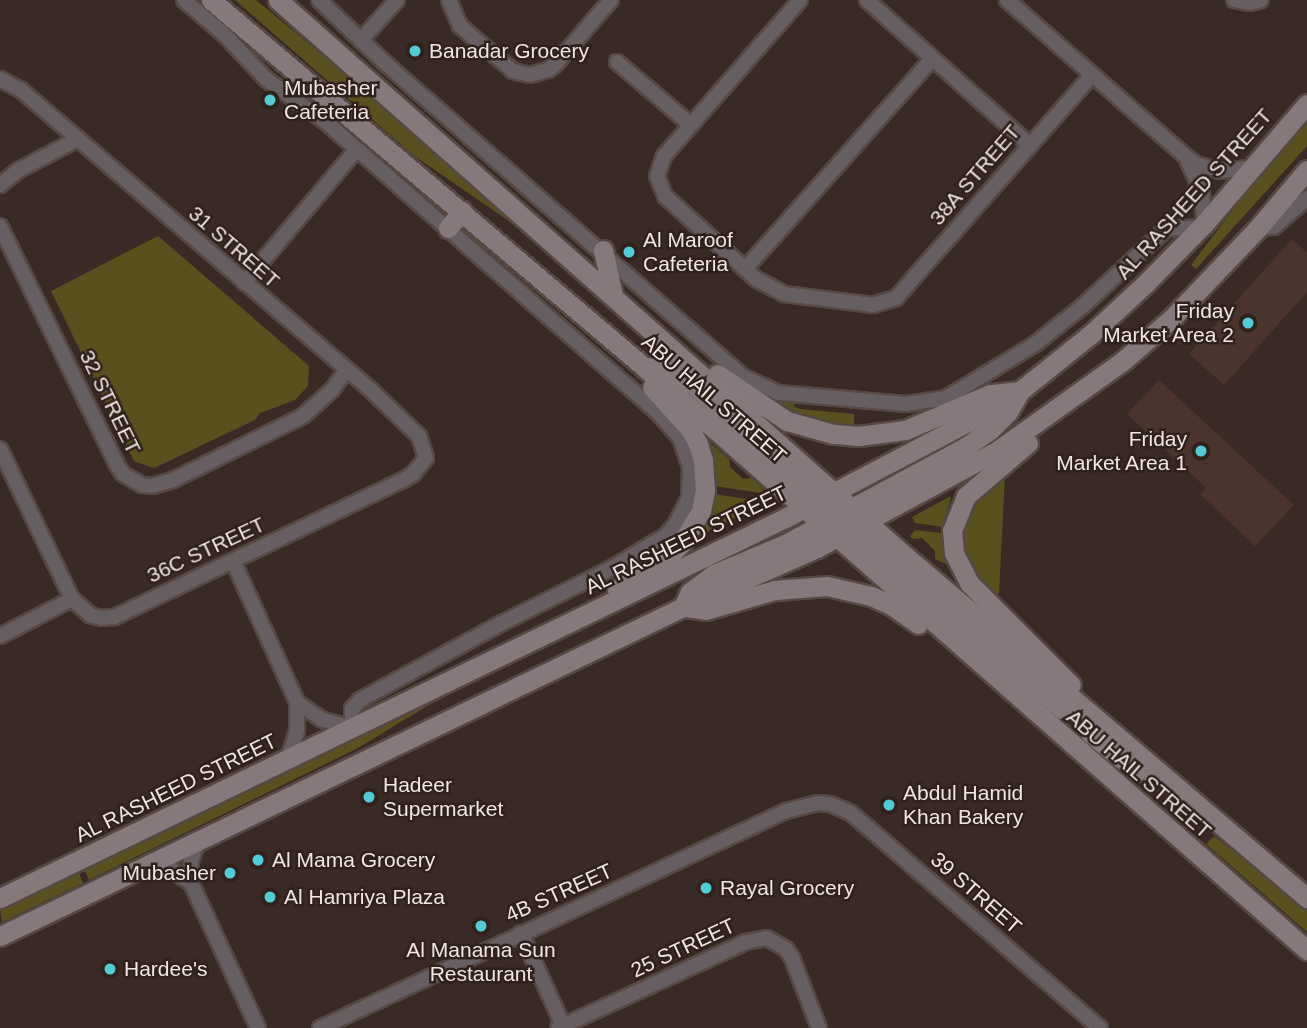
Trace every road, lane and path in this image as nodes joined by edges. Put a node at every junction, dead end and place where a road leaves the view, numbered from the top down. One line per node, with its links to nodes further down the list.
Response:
1 (184, 0): 22 (street)
2 (211, 0): 28 (main road, ABU HAIL STREET)
3 (278, 0): 36 (main road, ABU HAIL STREET)
4 (319, 0): 13 (street)
5 (397, 0): 13 (street)
6 (449, 0): 7 (street)
7 (611, 0)
8 (867, 0): 14 (street)
9 (1007, 0): 16 (street)
10 (1234, 0): 12 (street)
11 (799, 1): 19 (street)
12 (1255, 1)
13 (362, 40): 33 (street)
14 (932, 59): 21 (street); 34 (street)
15 (617, 62): 19 (street)
16 (1092, 75): 21 (street, 38A STREET); 23 (street)
17 (0, 79): 20 (street, 31 STREET)
18 (1307, 104): 24 (main road, AL RASHEED STREET)
19 (691, 125): 34 (street)
20 (78, 139): 26 (street); 35 (street, 31 STREET)
21 (1030, 145): 34 (street, 38A STREET)
22 (356, 150): 31 (street); 35 (street)
23 (1184, 155): 24 (street); 30 (street)
24 (1251, 168): 30 (main road, AL RASHEED STREET)
25 (1307, 170): 32 (main road)
26 (0, 186)
27 (1307, 198): 32 (street)
28 (462, 211): 31 (main road); 38 (main road, ABU HAIL STREET)
29 (0, 226): 39 (street, 32 STREET)
30 (1202, 226): 33 (street); 40 (main road, AL RASHEED STREET)
31 (447, 228): 54 (street)
32 (1258, 228): 41 (main road)
33 (603, 250): 36 (main road)
34 (745, 269)
35 (244, 283): 39 (street, 31 STREET)
36 (613, 295): 37 (main road, ABU HAIL STREET)
37 (693, 366): 40 (main road); 44 (main road, ABU HAIL STREET)
38 (644, 367): 44 (main road); 48 (main road)
39 (346, 371): 43 (street, 31 STREET)
40 (1020, 391): 44 (main road, AL RASHEED STREET); 45 (main road)
41 (1039, 422): 45 (main road); 53 (main road)
42 (0, 449): 47 (street)
43 (426, 458): 46 (street, 36C STREET)
44 (819, 501): 45 (main road, ABU HAIL STREET); 45 (main road, ABU HAIL STREET); 48 (main road, AL RASHEED STREET)
45 (844, 523): 49 (main road); 51 (main road, ABU HAIL STREET); 53 (main road, ABU HAIL STREET); 56 (main road)
46 (233, 561): 47 (street, 36C STREET); 52 (street)
47 (72, 599): 50 (street)
48 (609, 603): 54 (main road, AL RASHEED STREET)
49 (683, 607): 51 (main road); 58 (main road)
50 (0, 636)
51 (984, 669): 67 (main road, ABU HAIL STREET)
52 (298, 702): 54 (street); 55 (street)
53 (1084, 710): 56 (main road, ABU HAIL STREET)
54 (352, 728): 55 (main road, AL RASHEED STREET)
55 (288, 759): 62 (main road, AL RASHEED STREET)
56 (1168, 782): 64 (main road, ABU HAIL STREET)
57 (817, 803): 65 (street, 4B STREET); 72 (street, 39 STREET)
58 (198, 841): 59 (main road); 60 (street)
59 (158, 860): 60 (street); 66 (main road)
60 (191, 883): 69 (street)
61 (0, 887): 62 (street)
62 (21, 888): 63 (main road, AL RASHEED STREET)
63 (0, 898)
64 (1307, 898)
65 (521, 933): 68 (street); 70 (street, 4B STREET)
66 (0, 936)
67 (1307, 950)
68 (561, 1027): 71 (street, 25 STREET)
69 (258, 1028)
70 (320, 1028)
71 (819, 1028)
72 (1100, 1028)

